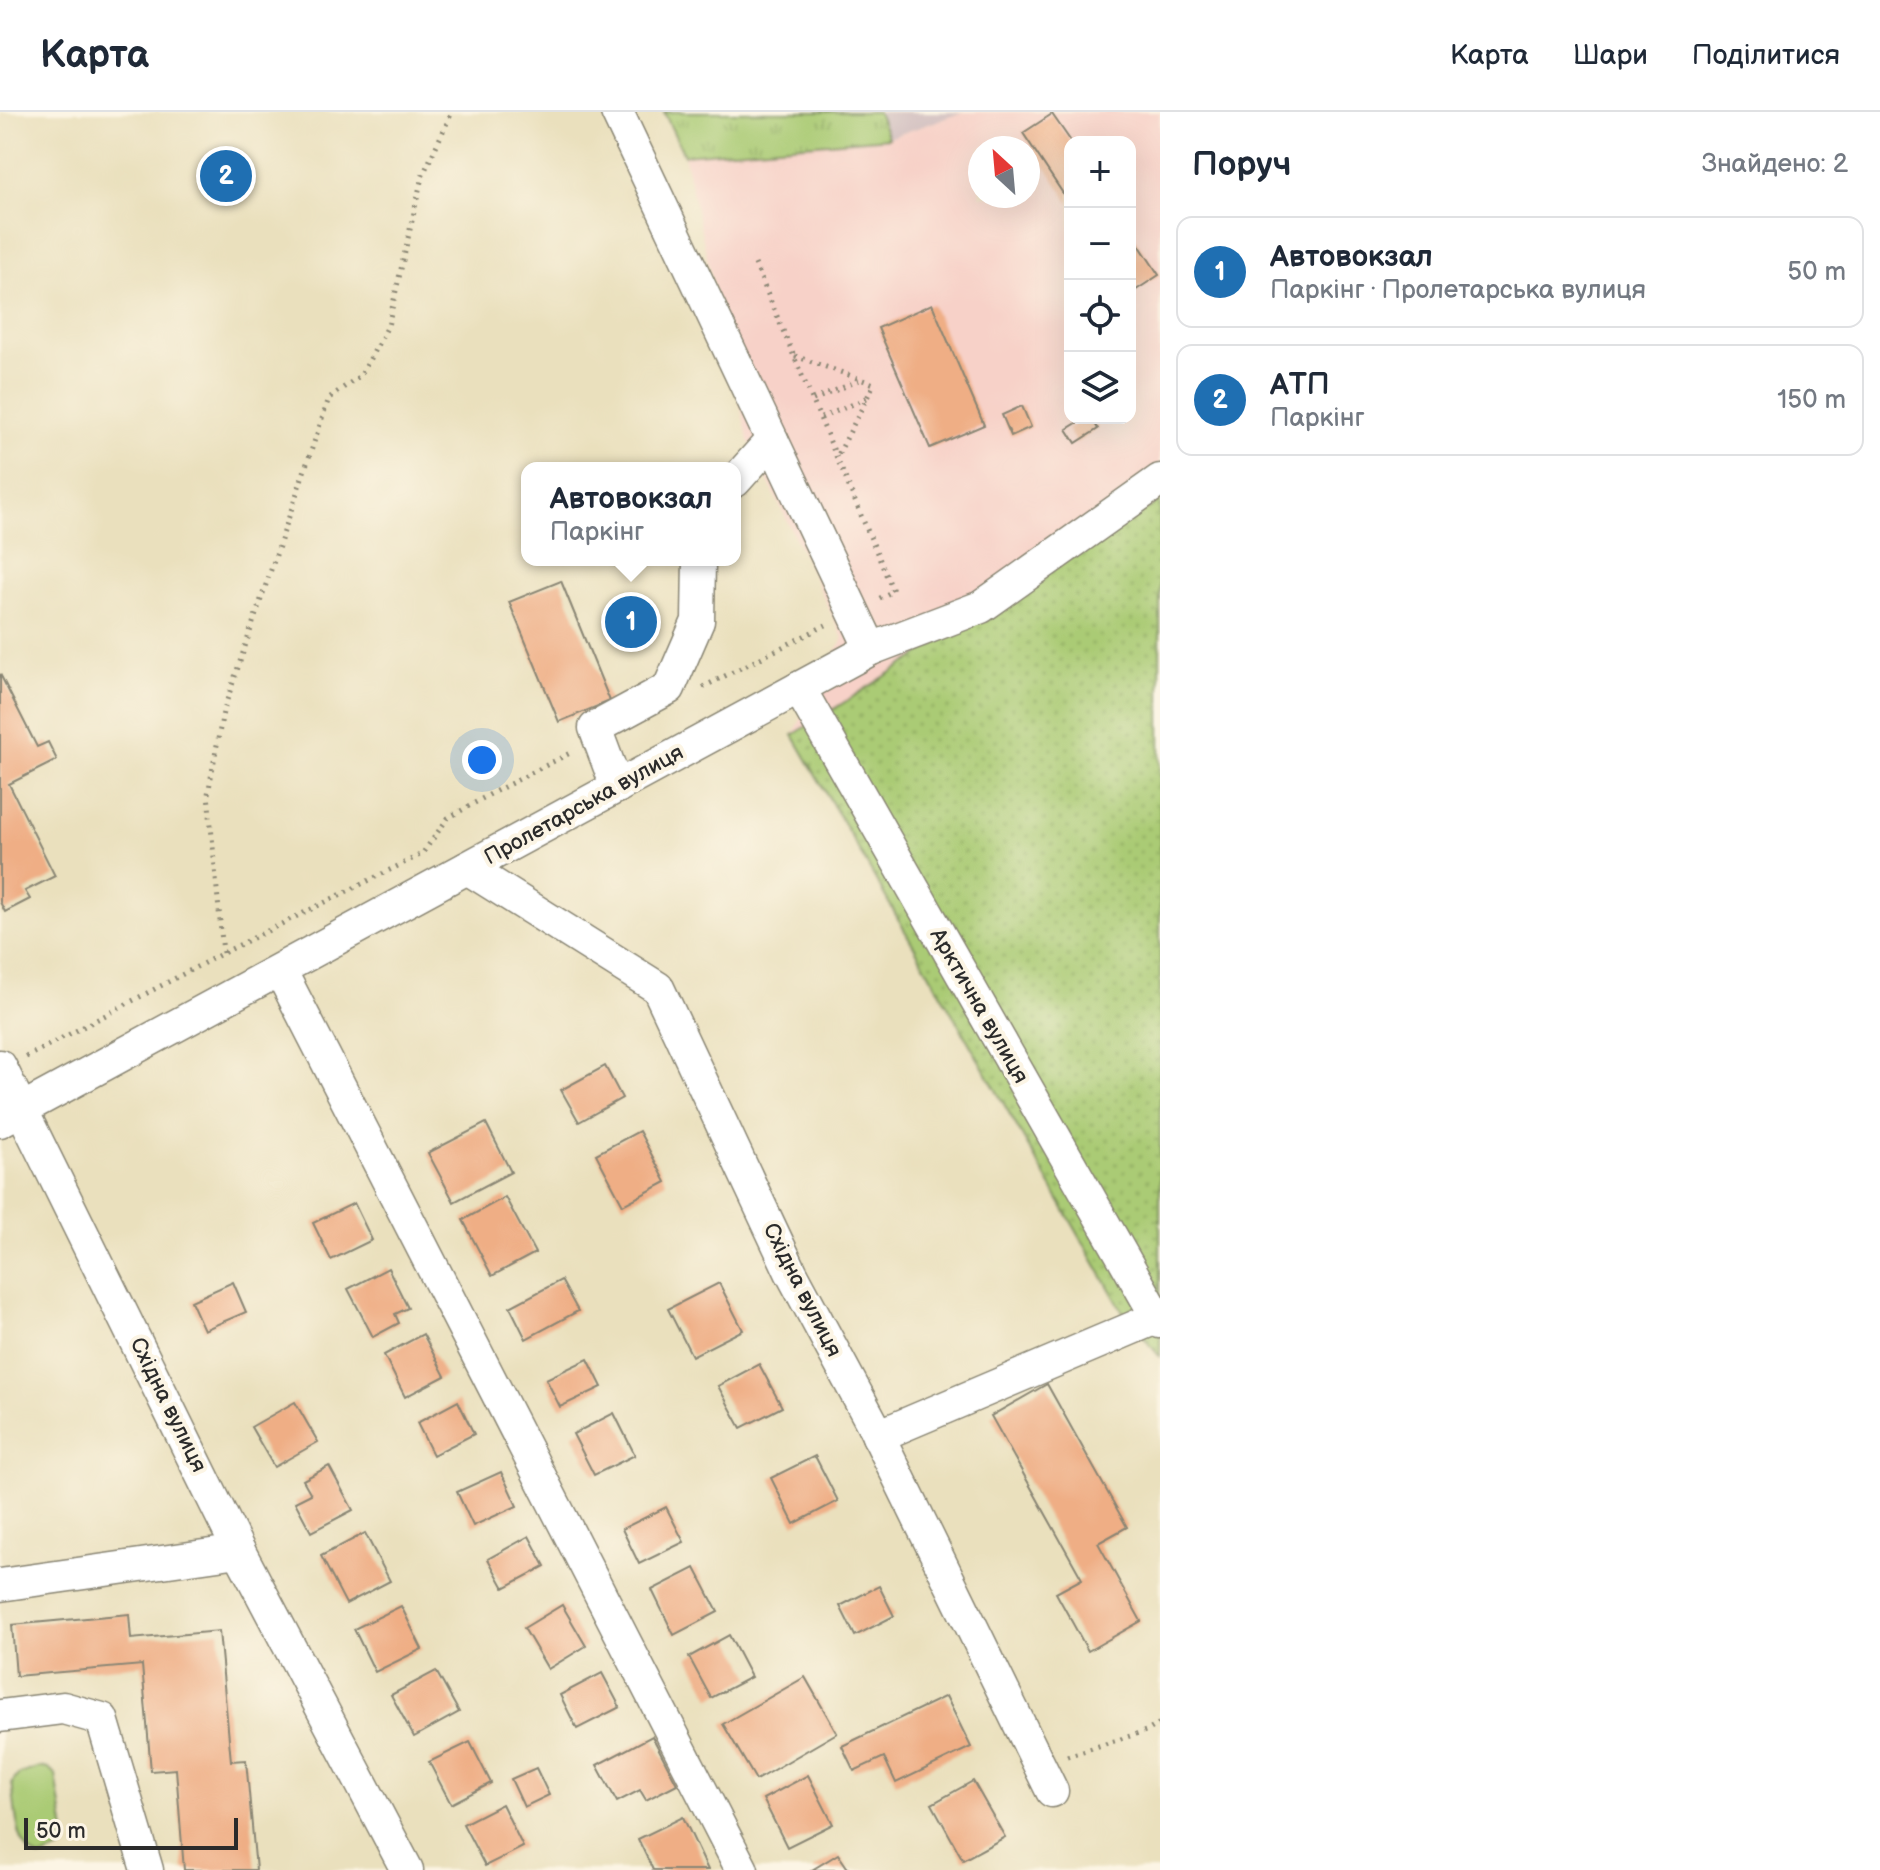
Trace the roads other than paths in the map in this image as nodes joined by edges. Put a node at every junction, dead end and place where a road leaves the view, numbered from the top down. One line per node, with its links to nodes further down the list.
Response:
1 (617, 112): 2 (street)
2 (772, 440): 3 (street); 6 (street)
3 (741, 474)
4 (1160, 480): 6 (street, Пролетарська вулиця)
5 (699, 566): 8 (street)
6 (871, 649): 7 (street, Пролетарська вулиця)
7 (799, 688): 8 (street, Пролетарська вулиця); 13 (street, Арктична вулиця)
8 (617, 787): 9 (street, Пролетарська вулиця)
9 (467, 868): 10 (street, Пролетарська вулиця); 14 (street, Східна вулиця)
10 (280, 970): 12 (street, Пролетарська вулиця); 21 (street)
11 (1, 1067): 12 (street, Східна вулиця)
12 (12, 1115): 15 (street, Східна вулиця)
13 (1158, 1320): 14 (street)
14 (878, 1436): 18 (street, Східна вулиця)
15 (239, 1551): 16 (street); 20 (street, Східна вулиця)
16 (0, 1585)
17 (0, 1716): 19 (street)
18 (1046, 1778)
19 (147, 1870)
20 (407, 1870)
21 (742, 1870)

